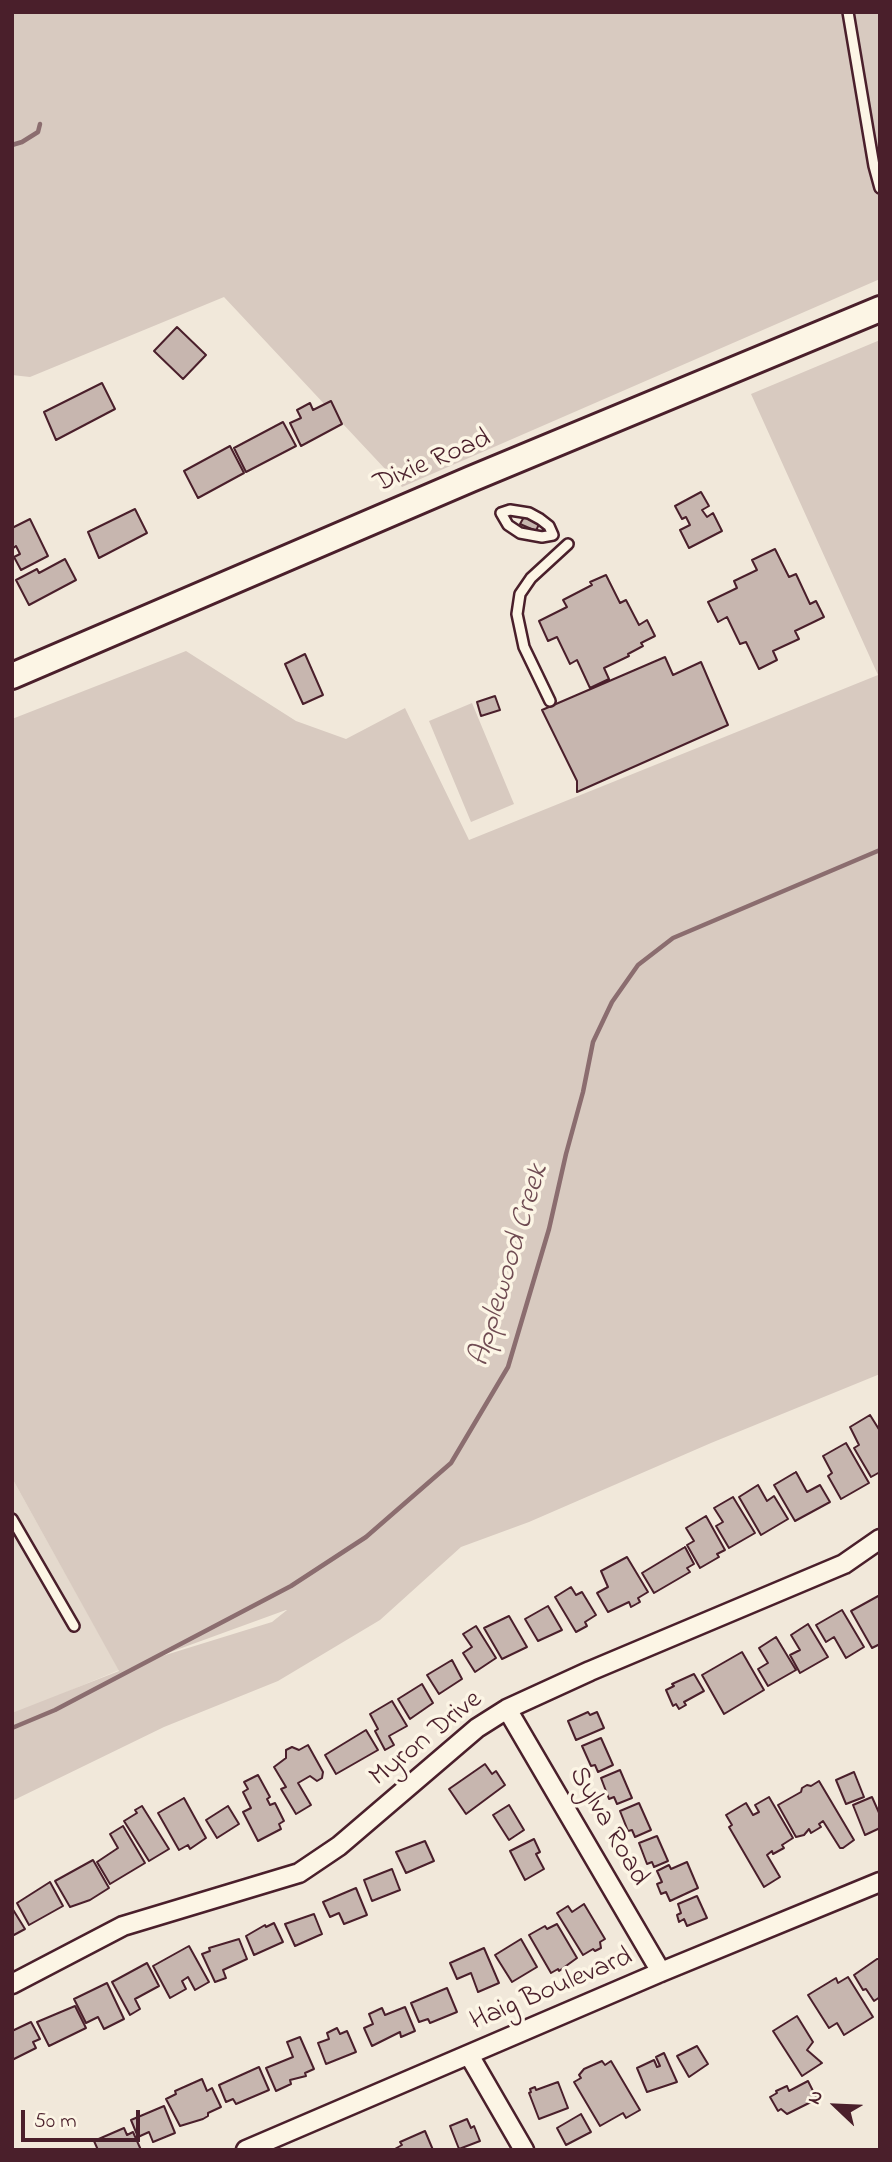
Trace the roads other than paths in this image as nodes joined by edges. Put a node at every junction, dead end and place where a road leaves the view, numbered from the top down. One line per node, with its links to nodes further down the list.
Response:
1 (848, 12): 2 (lane)
2 (880, 188)
3 (880, 309): 6 (main road, Dixie Road)
4 (501, 513): 4 (lane)
5 (568, 544): 7 (lane)
6 (14, 671)
7 (550, 701)
8 (12, 1519): 10 (lane)
9 (880, 1539): 11 (street, Myron Drive)
10 (74, 1626)
11 (507, 1709): 13 (street, Sylva Road); 14 (street, Myron Drive)
12 (880, 1882): 13 (street, Haig Boulevard)
13 (661, 1972): 15 (street, Haig Boulevard)
14 (12, 1984)
15 (469, 2055): 16 (street, Haig Boulevard); 17 (street)
16 (246, 2150)
17 (524, 2150)

